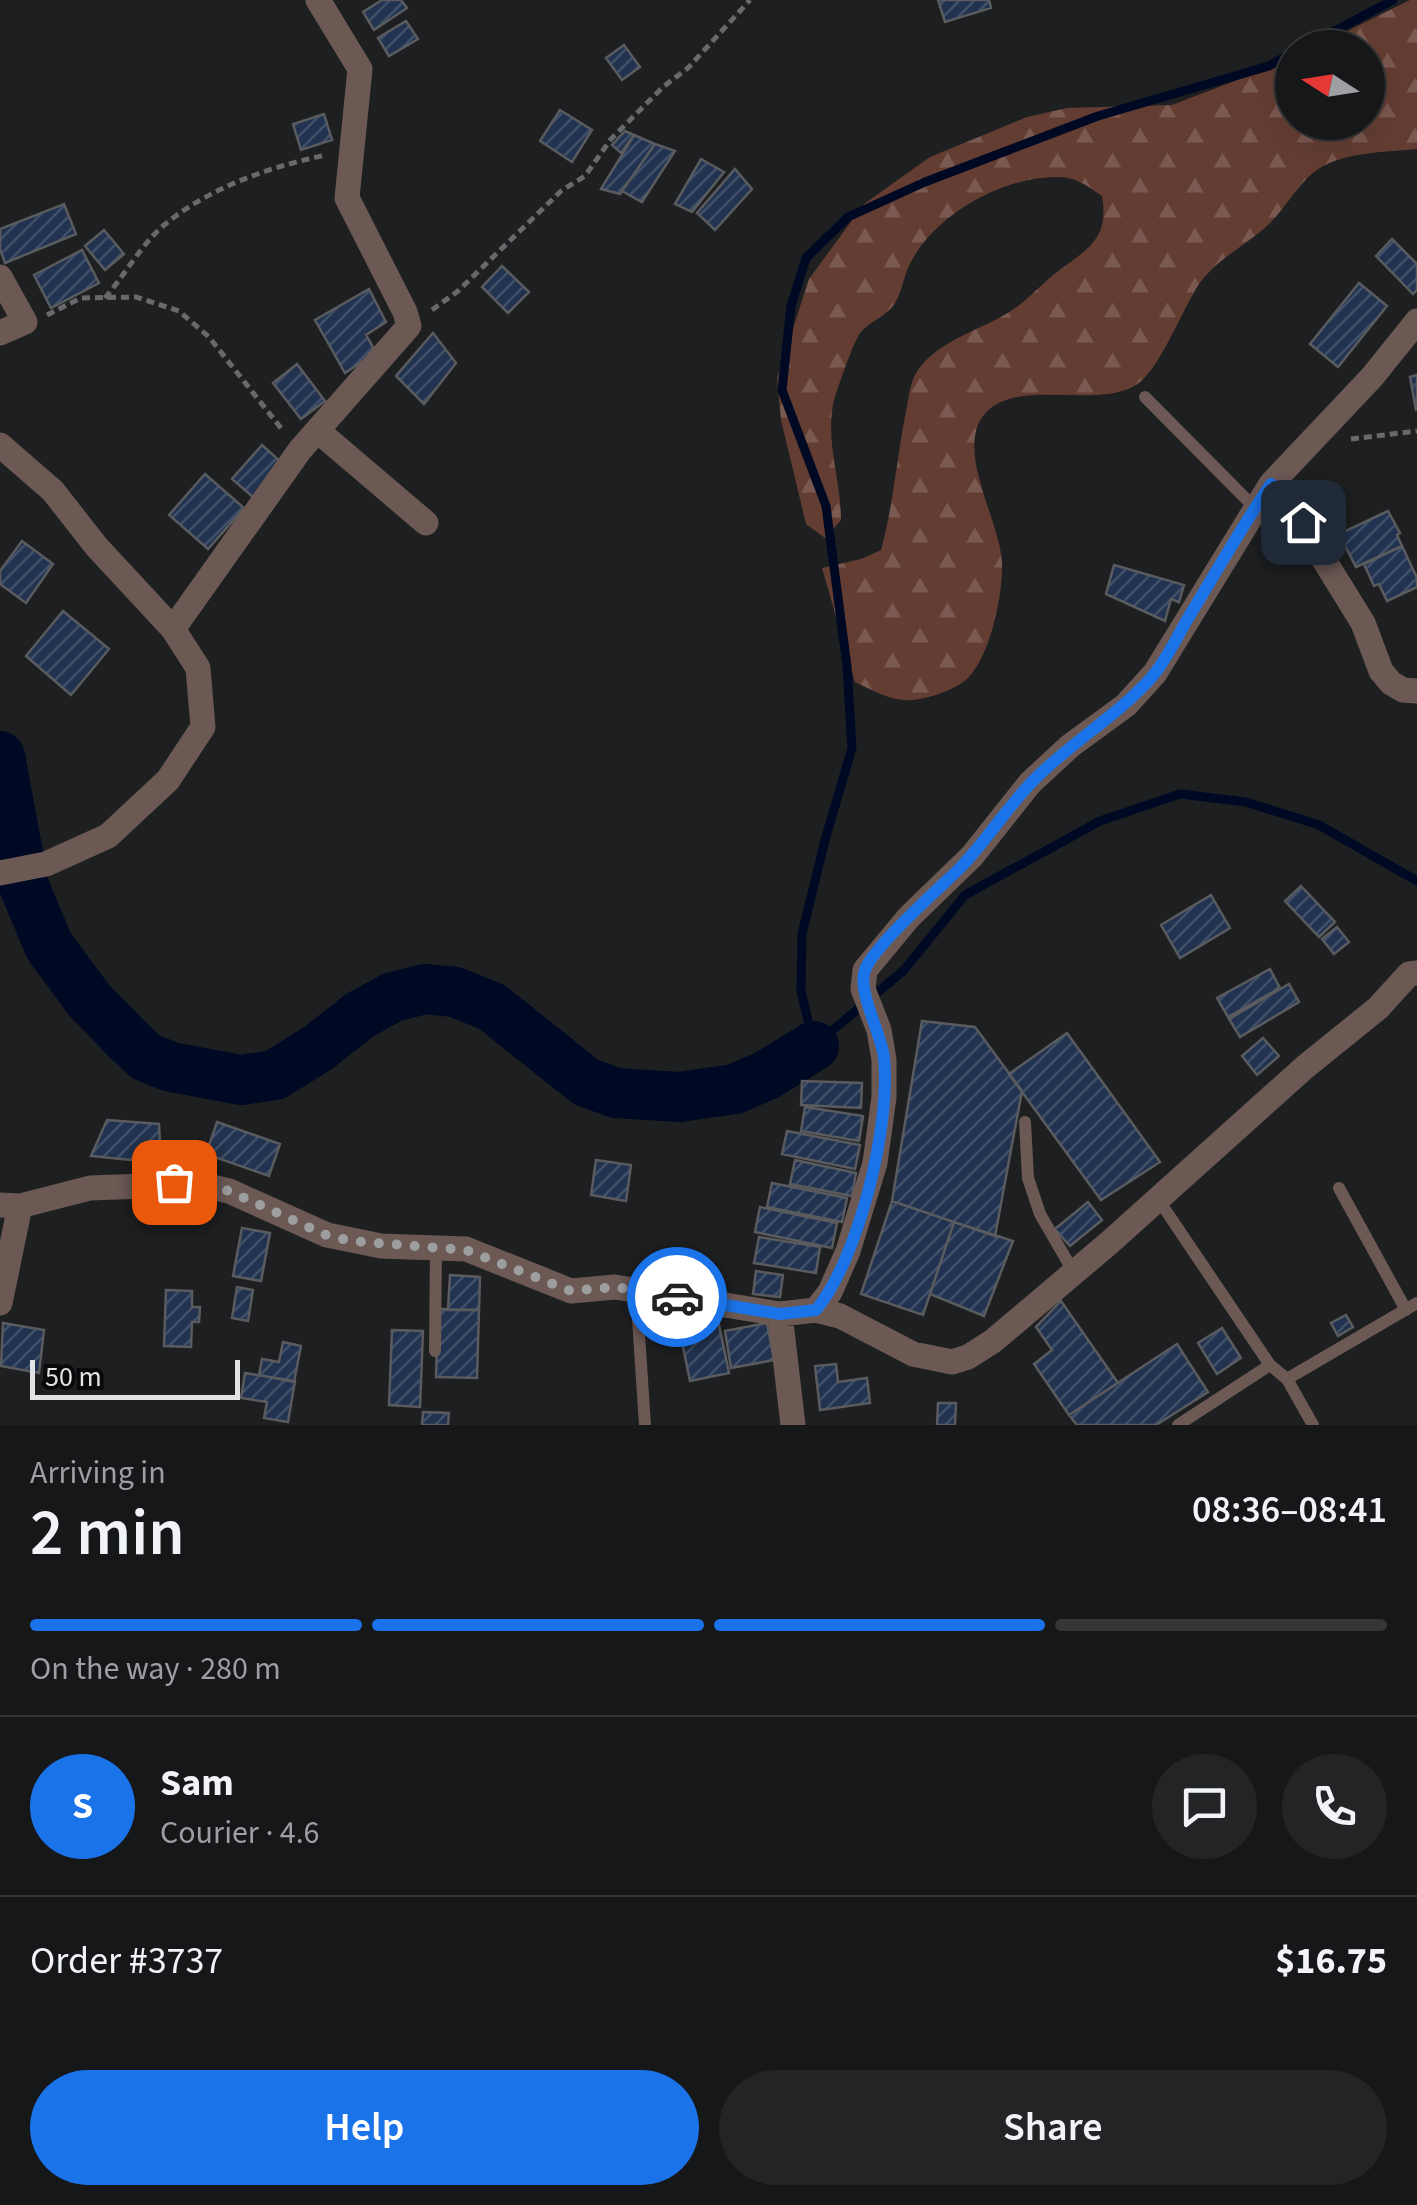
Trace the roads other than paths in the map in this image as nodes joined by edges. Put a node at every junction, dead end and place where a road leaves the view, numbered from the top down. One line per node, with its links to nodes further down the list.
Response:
1 (318, 0): 6 (street)
2 (0, 277): 4 (street)
3 (1417, 321): 8 (street)
4 (0, 333)
5 (1145, 396): 9 (lane)
6 (318, 431): 10 (street); 11 (street)
7 (0, 445): 11 (street)
8 (1271, 484): 9 (street); 12 (street)
9 (1255, 508): 24 (street)
10 (426, 523)
11 (173, 629): 13 (street)
12 (1417, 691)
13 (0, 873)
14 (1417, 973): 17 (street)
15 (1025, 1122): 20 (lane)
16 (1339, 1188): 23 (lane)
17 (1158, 1199): 20 (street); 27 (lane)
18 (10, 1205): 19 (street); 22 (street)
19 (436, 1246): 21 (street); 26 (lane)
20 (1072, 1271): 24 (street)
21 (636, 1289): 25 (street); 29 (lane)
22 (0, 1303)
23 (1412, 1306): 28 (lane)
24 (816, 1310): 25 (street)
25 (780, 1314): 30 (street)
26 (435, 1352)
27 (1270, 1365): 28 (lane); 31 (lane)
28 (1287, 1379): 32 (lane)
29 (645, 1425)
30 (793, 1425)
31 (1178, 1425)
32 (1313, 1425)

